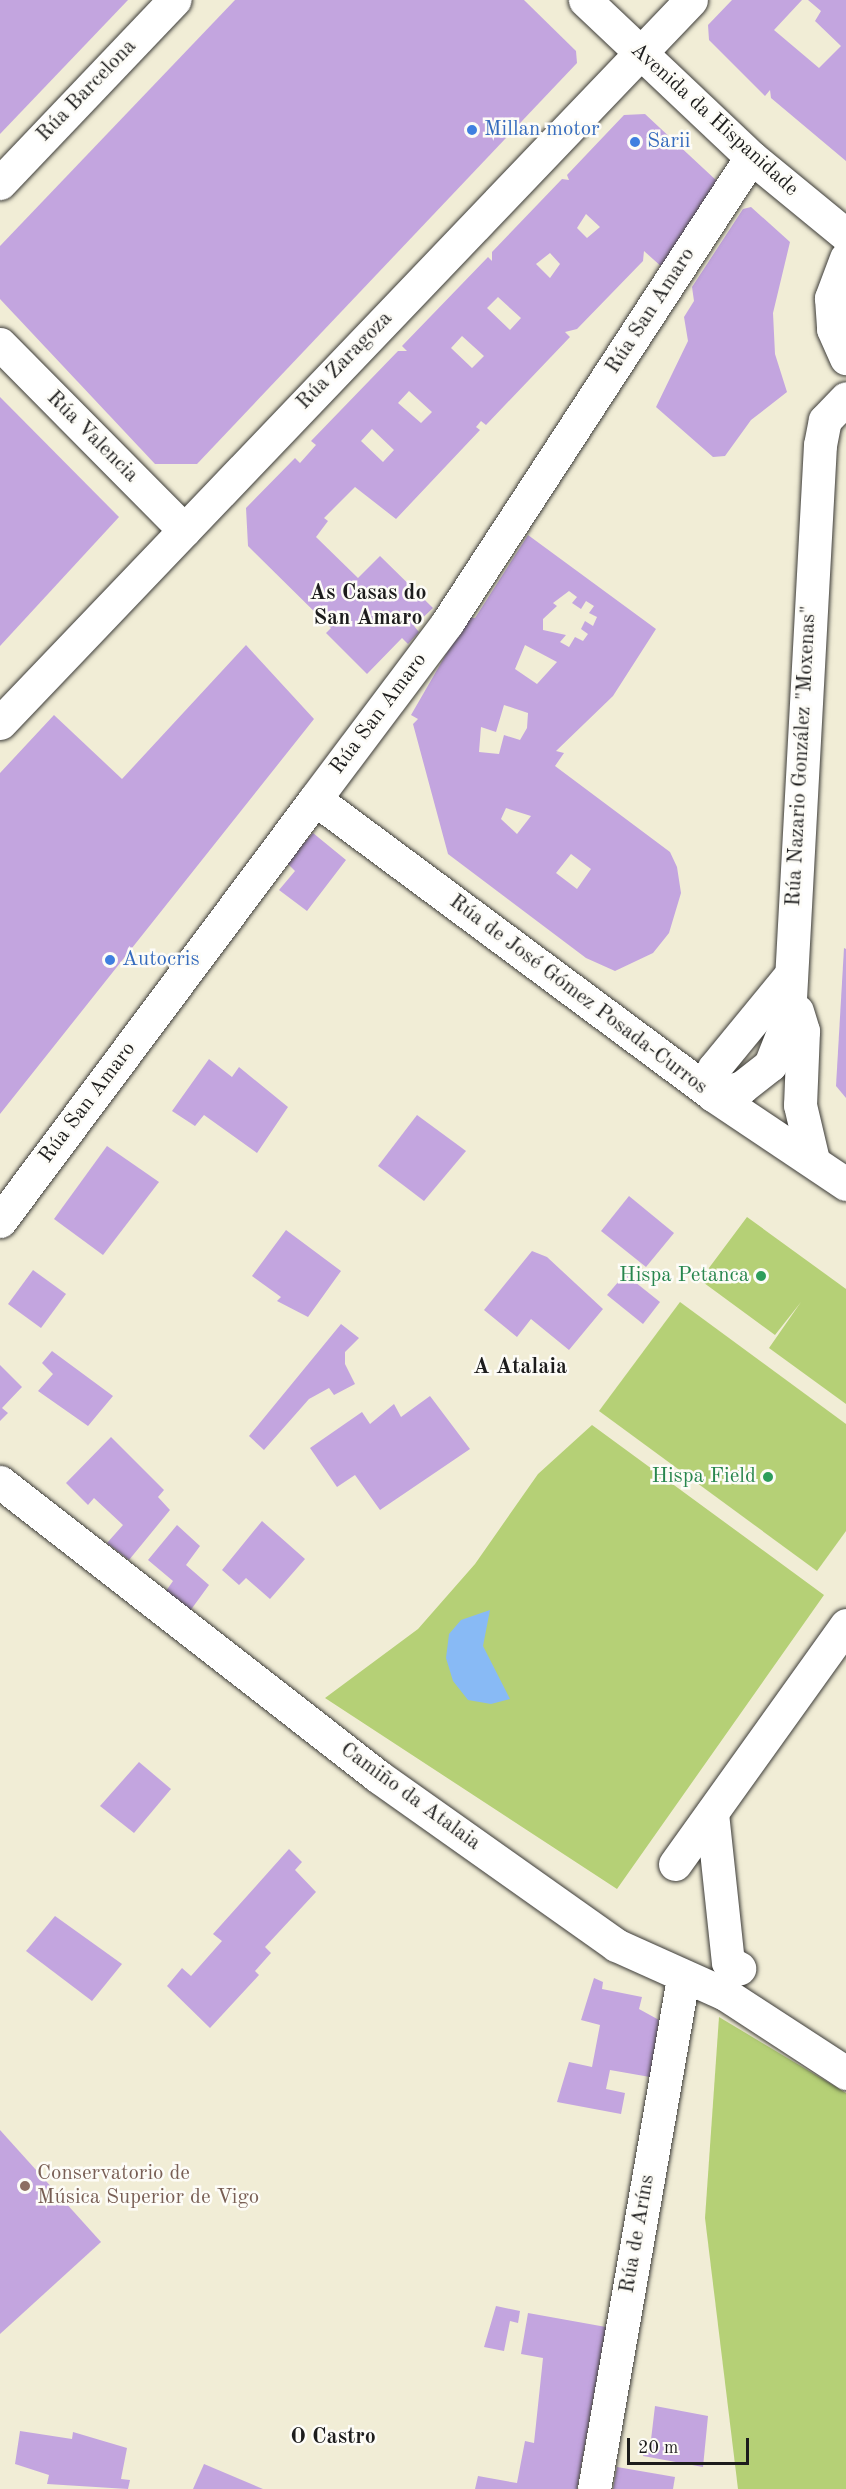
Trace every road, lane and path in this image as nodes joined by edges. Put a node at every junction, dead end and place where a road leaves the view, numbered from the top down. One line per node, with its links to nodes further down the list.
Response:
1 (174, 0): 6 (street, Rúa Barcelona)
2 (585, 0): 4 (street, Avenida da Hispanidade)
3 (691, 0): 4 (street, Rúa Zaragoza)
4 (641, 55): 5 (street, Avenida da Hispanidade); 12 (street, Rúa Zaragoza)
5 (751, 158): 7 (street, Avenida da Hispanidade); 14 (street, Rúa San Amaro)
6 (0, 183)
7 (846, 235)
8 (846, 258): 10 (street)
9 (0, 344): 12 (street, Rúa Valencia)
10 (846, 358)
11 (846, 398): 15 (street, Rúa Nazario González "Moxenas")
12 (184, 530): 13 (street, Rúa Zaragoza)
13 (0, 723)
14 (315, 799): 16 (street, Rúa de José Gómez Posada-Curros); 19 (street, Rúa San Amaro)
15 (788, 978): 16 (street); 16 (street, Rúa Nazario González "Moxenas"); 17 (street)
16 (713, 1095): 17 (street, Rúa de José Gómez Posada-Curros)
17 (813, 1160): 18 (street, Rúa de José Gómez Posada-Curros)
18 (846, 1184)
19 (0, 1221)
20 (0, 1482): 25 (street, Camiño da Atalaia)
21 (846, 1625): 22 (street)
22 (712, 1813): 23 (street); 24 (street)
23 (675, 1864)
24 (739, 1968)
25 (683, 1978): 26 (street, Camiño da Atalaia); 27 (street, Rúa de Aríns)
26 (846, 2073)
27 (594, 2489)

